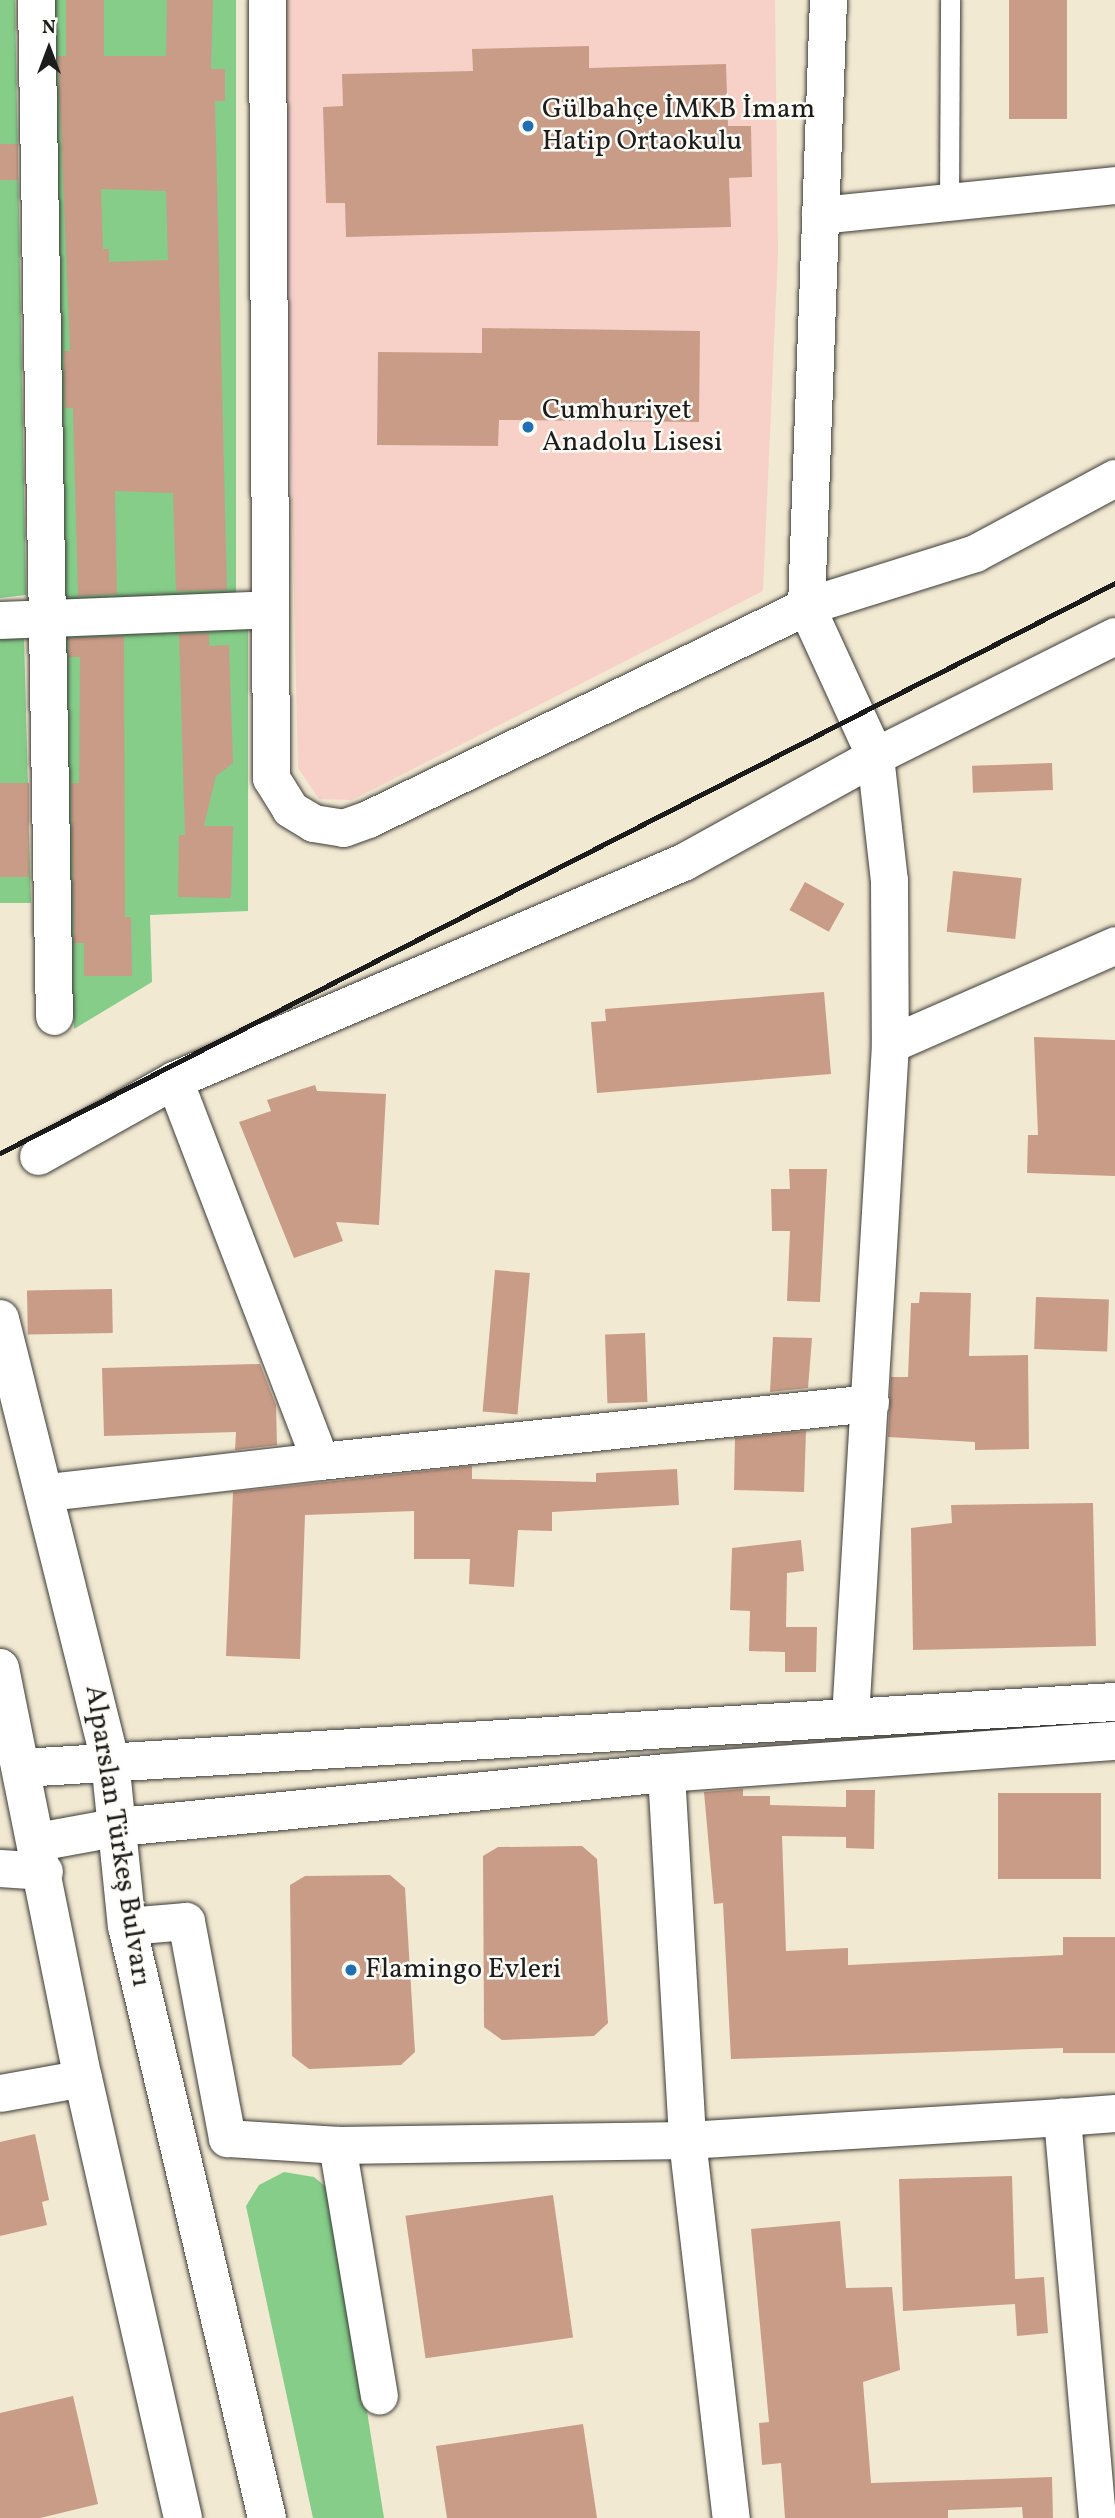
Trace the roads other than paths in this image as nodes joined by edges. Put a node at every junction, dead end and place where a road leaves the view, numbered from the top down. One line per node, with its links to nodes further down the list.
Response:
1 (36, 0): 11 (street)
2 (267, 0): 10 (street)
3 (828, 0): 7 (street)
4 (950, 0): 6 (lane)
5 (1115, 185): 6 (street)
6 (949, 204): 7 (street)
7 (820, 215): 9 (street)
8 (1115, 478): 9 (street)
9 (806, 606): 10 (street); 14 (street)
10 (270, 609): 11 (street)
11 (47, 619): 12 (street); 16 (street)
12 (0, 620)
13 (1115, 636): 14 (street)
14 (875, 756): 17 (street); 18 (street)
15 (1115, 945): 17 (street)
16 (54, 1016)
17 (890, 1044): 21 (street)
18 (174, 1080): 19 (street); 22 (street)
19 (38, 1156)
20 (0, 1319): 23 (main road, Alparslan Türkeş Bulvarı)
21 (870, 1403): 22 (street); 26 (street)
22 (320, 1461): 23 (street)
23 (48, 1492): 28 (main road, Alparslan Türkeş Bulvarı)
24 (0, 1668): 29 (main road)
25 (1115, 1702): 26 (main road)
26 (850, 1718): 28 (main road)
27 (1115, 1741): 30 (main road)
28 (110, 1760): 29 (main road); 31 (main road, Alparslan Türkeş Bulvarı)
29 (22, 1768): 32 (main road)
30 (666, 1773): 31 (main road); 39 (street)
31 (120, 1827): 32 (main road); 34 (main road, Alparslan Türkeş Bulvarı)
32 (41, 1856): 33 (street); 35 (main road)
33 (0, 1868)
34 (127, 1926): 40 (street); 43 (main road, Alparslan Türkeş Bulvarı)
35 (83, 2078): 36 (street); 42 (main road)
36 (0, 2094)
37 (1115, 2113): 38 (street)
38 (1062, 2117): 39 (street); 45 (street)
39 (687, 2140): 40 (street); 44 (street)
40 (337, 2145): 41 (street)
41 (379, 2396)
42 (183, 2518)
43 (267, 2518)
44 (731, 2518)
45 (1097, 2518)

